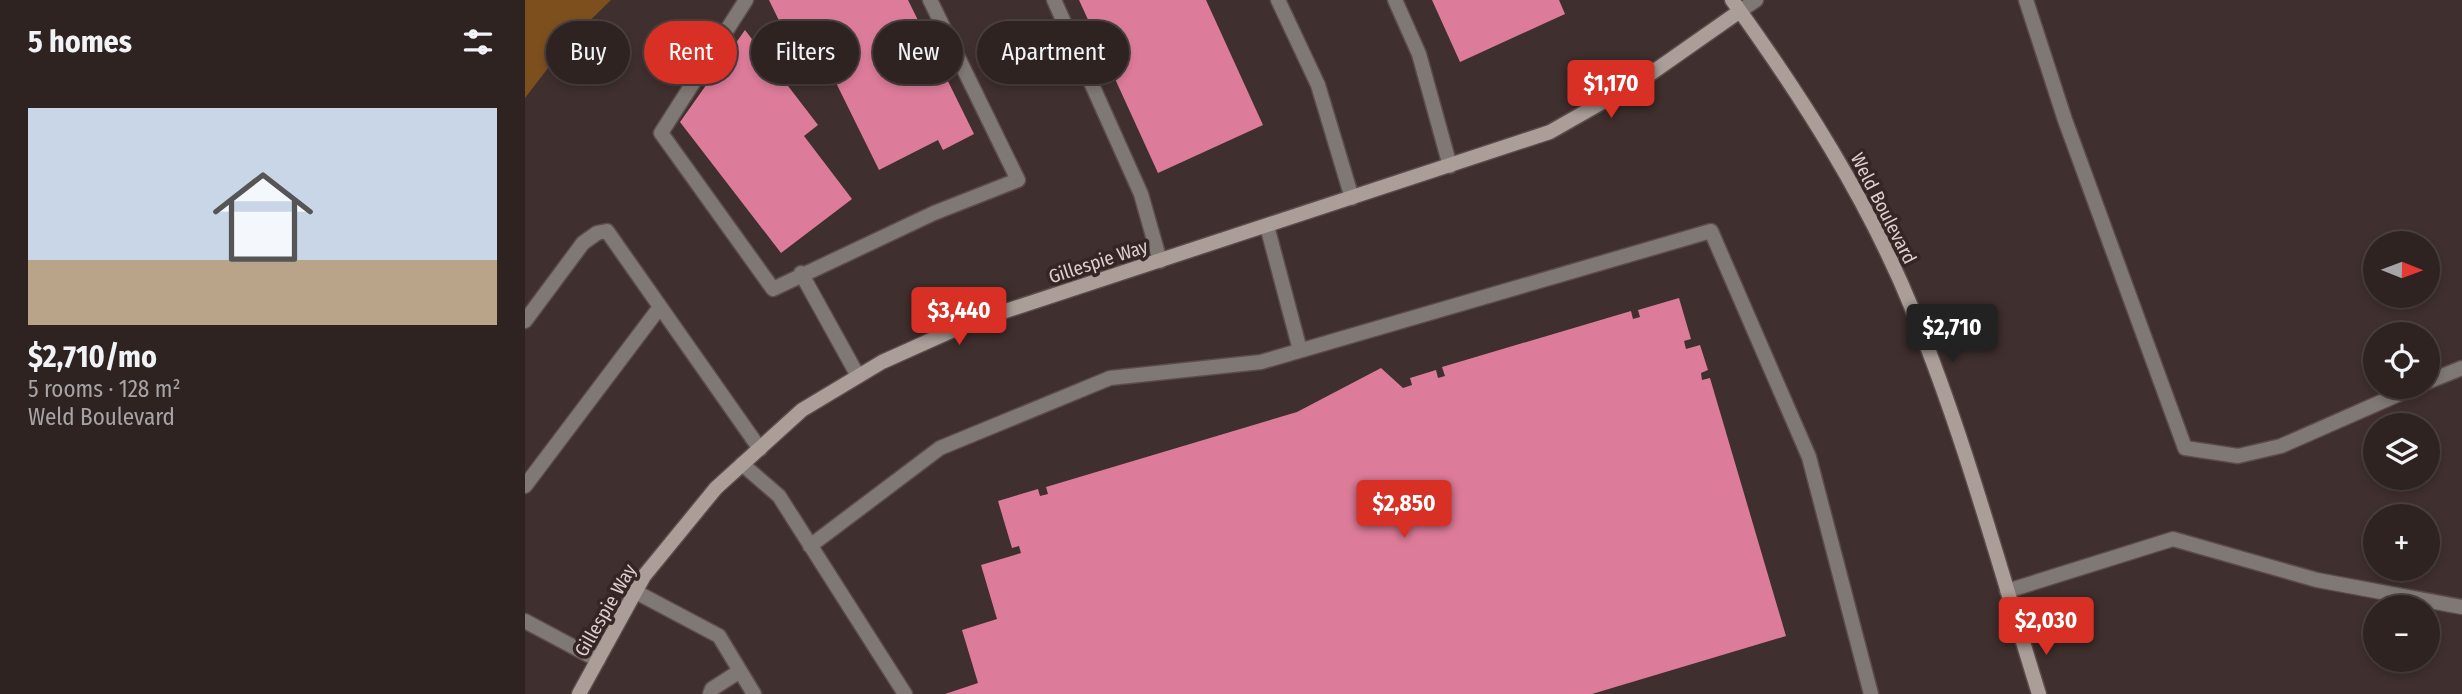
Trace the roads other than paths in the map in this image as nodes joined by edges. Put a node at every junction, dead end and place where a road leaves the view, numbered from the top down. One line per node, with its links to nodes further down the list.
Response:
1 (746, 0): 13 (lane)
2 (930, 0): 13 (lane)
3 (1054, 0): 12 (lane)
4 (1278, 0): 10 (lane)
5 (1395, 0): 9 (lane)
6 (1756, 0): 8 (lane)
7 (2026, 0): 20 (lane)
8 (1736, 6): 9 (street, Gillespie Way); 25 (street, Weld Boulevard)
9 (1450, 166): 10 (street, Gillespie Way)
10 (1352, 198): 11 (street, Gillespie Way)
11 (1267, 226): 12 (street, Gillespie Way); 16 (lane)
12 (1160, 261): 18 (street, Gillespie Way)
13 (801, 274): 18 (lane)
14 (660, 307): 15 (lane); 21 (lane); 23 (lane)
15 (525, 321)
16 (1300, 350): 24 (lane); 35 (lane)
17 (2462, 368): 19 (lane)
18 (858, 376): 21 (street, Gillespie Way)
19 (2440, 377)
20 (2388, 399)
21 (760, 449): 22 (street, Gillespie Way)
22 (742, 464): 24 (lane); 26 (street, Gillespie Way)
23 (525, 486)
24 (810, 546): 34 (lane)
25 (2007, 591): 27 (lane); 36 (street, Weld Boulevard)
26 (636, 592): 29 (street, Gillespie Way); 30 (lane)
27 (2462, 607)
28 (525, 621): 29 (lane)
29 (597, 660): 31 (street, Gillespie Way)
30 (740, 671): 32 (lane); 33 (lane)
31 (579, 694)
32 (710, 694)
33 (754, 694)
34 (905, 694)
35 (1871, 694)
36 (2039, 694)

